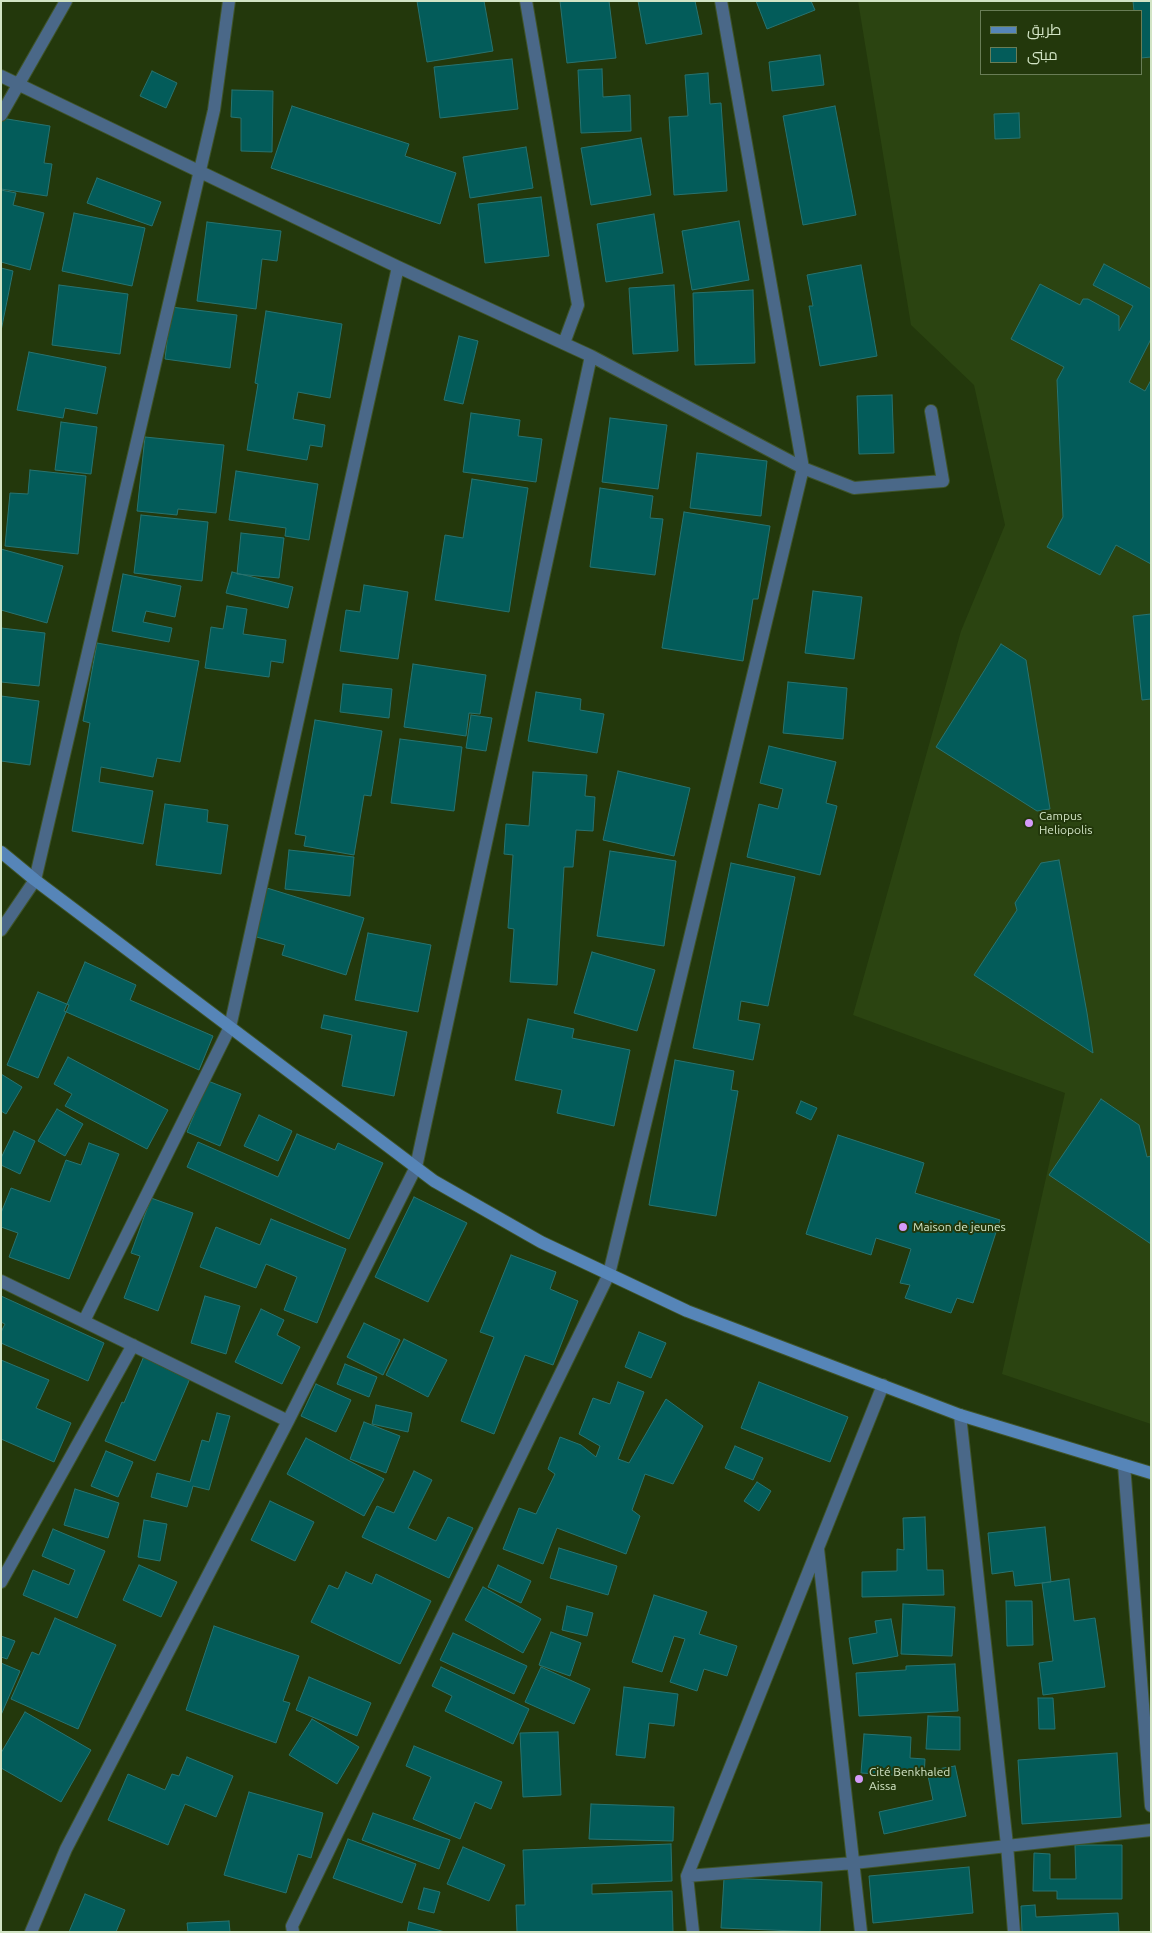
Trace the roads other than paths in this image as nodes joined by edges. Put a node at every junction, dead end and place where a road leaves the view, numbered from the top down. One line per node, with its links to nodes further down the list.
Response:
1 (66, 1): 6 (street)
2 (229, 1): 8 (street)
3 (526, 1): 10 (street)
4 (721, 1): 13 (street)
5 (1, 76): 6 (street)
6 (19, 84): 7 (street); 8 (street)
7 (1, 115)
8 (199, 172): 9 (street); 15 (street)
9 (398, 267): 10 (street); 17 (street)
10 (564, 344): 11 (street)
11 (591, 356): 13 (street); 18 (street)
12 (931, 411): 13 (street)
13 (803, 468): 19 (street)
14 (2, 854): 15 (main road)
15 (35, 880): 16 (street); 17 (main road)
16 (1, 930)
17 (230, 1027): 18 (main road); 21 (street)
18 (416, 1167): 19 (main road); 25 (street)
19 (609, 1274): 23 (main road); 36 (street)
20 (1, 1281): 21 (street)
21 (84, 1321): 22 (street)
22 (132, 1345): 25 (street); 29 (street)
23 (883, 1385): 24 (main road); 28 (street)
24 (960, 1415): 26 (main road); 32 (street)
25 (288, 1421): 35 (street)
26 (1124, 1465): 27 (main road); 30 (street)
27 (1151, 1472)
28 (818, 1547): 33 (street); 34 (street)
29 (1, 1582)
30 (1151, 1806)
31 (1151, 1830): 32 (street)
32 (1007, 1845): 33 (street); 39 (street)
33 (854, 1863): 34 (street); 38 (street)
34 (687, 1876): 37 (street)
35 (31, 1932)
36 (293, 1932)
37 (693, 1932)
38 (860, 1932)
39 (1014, 1932)

